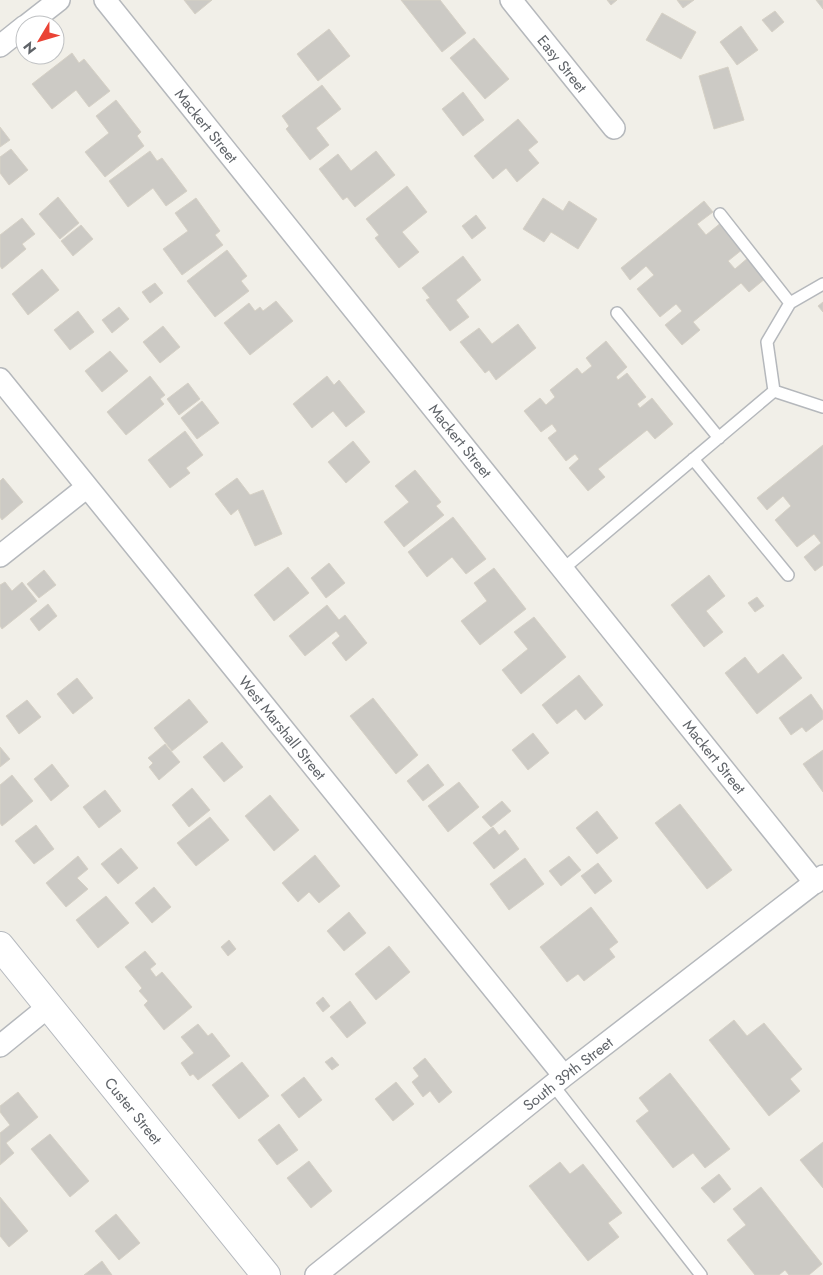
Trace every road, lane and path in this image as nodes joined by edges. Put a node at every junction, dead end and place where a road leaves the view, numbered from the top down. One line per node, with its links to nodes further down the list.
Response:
1 (59, 0): 4 (street)
2 (105, 0): 19 (street, Mackert Street)
3 (511, 0): 7 (street, Easy Street)
4 (40, 15)
5 (15, 34): 6 (street)
6 (0, 46)
7 (614, 128)
8 (720, 214): 10 (lane)
9 (823, 284): 10 (lane)
10 (790, 303): 13 (lane)
11 (617, 312): 15 (lane)
12 (0, 379): 17 (street, West Marshall Street)
13 (774, 391): 14 (lane); 15 (lane)
14 (823, 407)
15 (718, 438): 16 (lane)
16 (693, 459): 19 (lane); 20 (lane)
17 (87, 487): 18 (street); 25 (street, West Marshall Street)
18 (0, 556)
19 (563, 569): 21 (street, Mackert Street)
20 (788, 575)
21 (819, 879): 25 (street, South 39th Street)
22 (0, 946): 23 (street, Custer Street)
23 (48, 1007): 24 (street); 26 (street, Custer Street)
24 (0, 1046)
25 (559, 1081): 27 (street, South 39th Street); 28 (lane)
26 (266, 1275)
27 (316, 1275)
28 (701, 1275)

